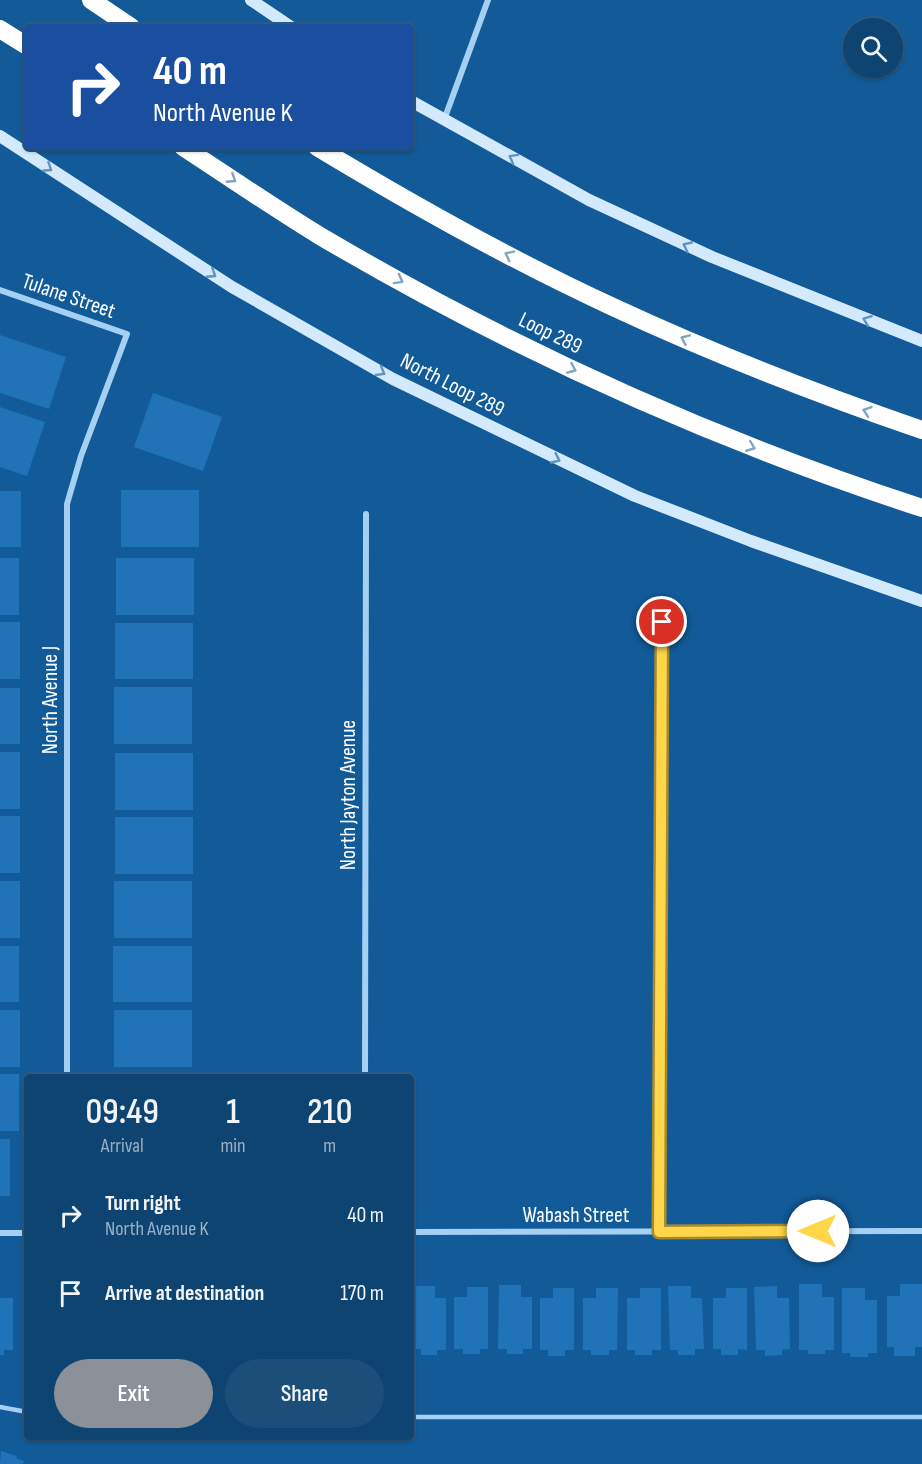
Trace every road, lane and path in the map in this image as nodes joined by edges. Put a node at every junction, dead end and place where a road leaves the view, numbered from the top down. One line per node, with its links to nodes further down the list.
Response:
1 (91, 0): 4 (highway)
2 (251, 0): 5 (main road)
3 (488, 0): 9 (street)
4 (127, 24)
5 (287, 24)
6 (1, 30): 7 (highway)
7 (24, 44)
8 (414, 103): 9 (main road)
9 (444, 120): 15 (main road, one-way to 9)
10 (0, 136): 19 (main road, North Loop 289, one-way to 19)
11 (188, 150): 17 (highway, Loop 289, one-way to 17)
12 (321, 150): 16 (highway, one-way to 12)
13 (0, 290): 14 (street, Tulane Street)
14 (127, 333): 21 (street, North Avenue J)
15 (922, 340)
16 (922, 429)
17 (922, 508)
18 (366, 514): 22 (street, North Jayton Avenue)
19 (922, 601)
20 (662, 622): 25 (street)
21 (67, 1074)
22 (365, 1074)
23 (922, 1231): 25 (street, Wabash Street)
24 (414, 1232): 25 (street, Wabash Street)
25 (659, 1232)
26 (0, 1233): 27 (street)
27 (24, 1233)
28 (0, 1407): 29 (lane)
29 (24, 1412)
30 (414, 1417): 31 (lane)
31 (922, 1417)

